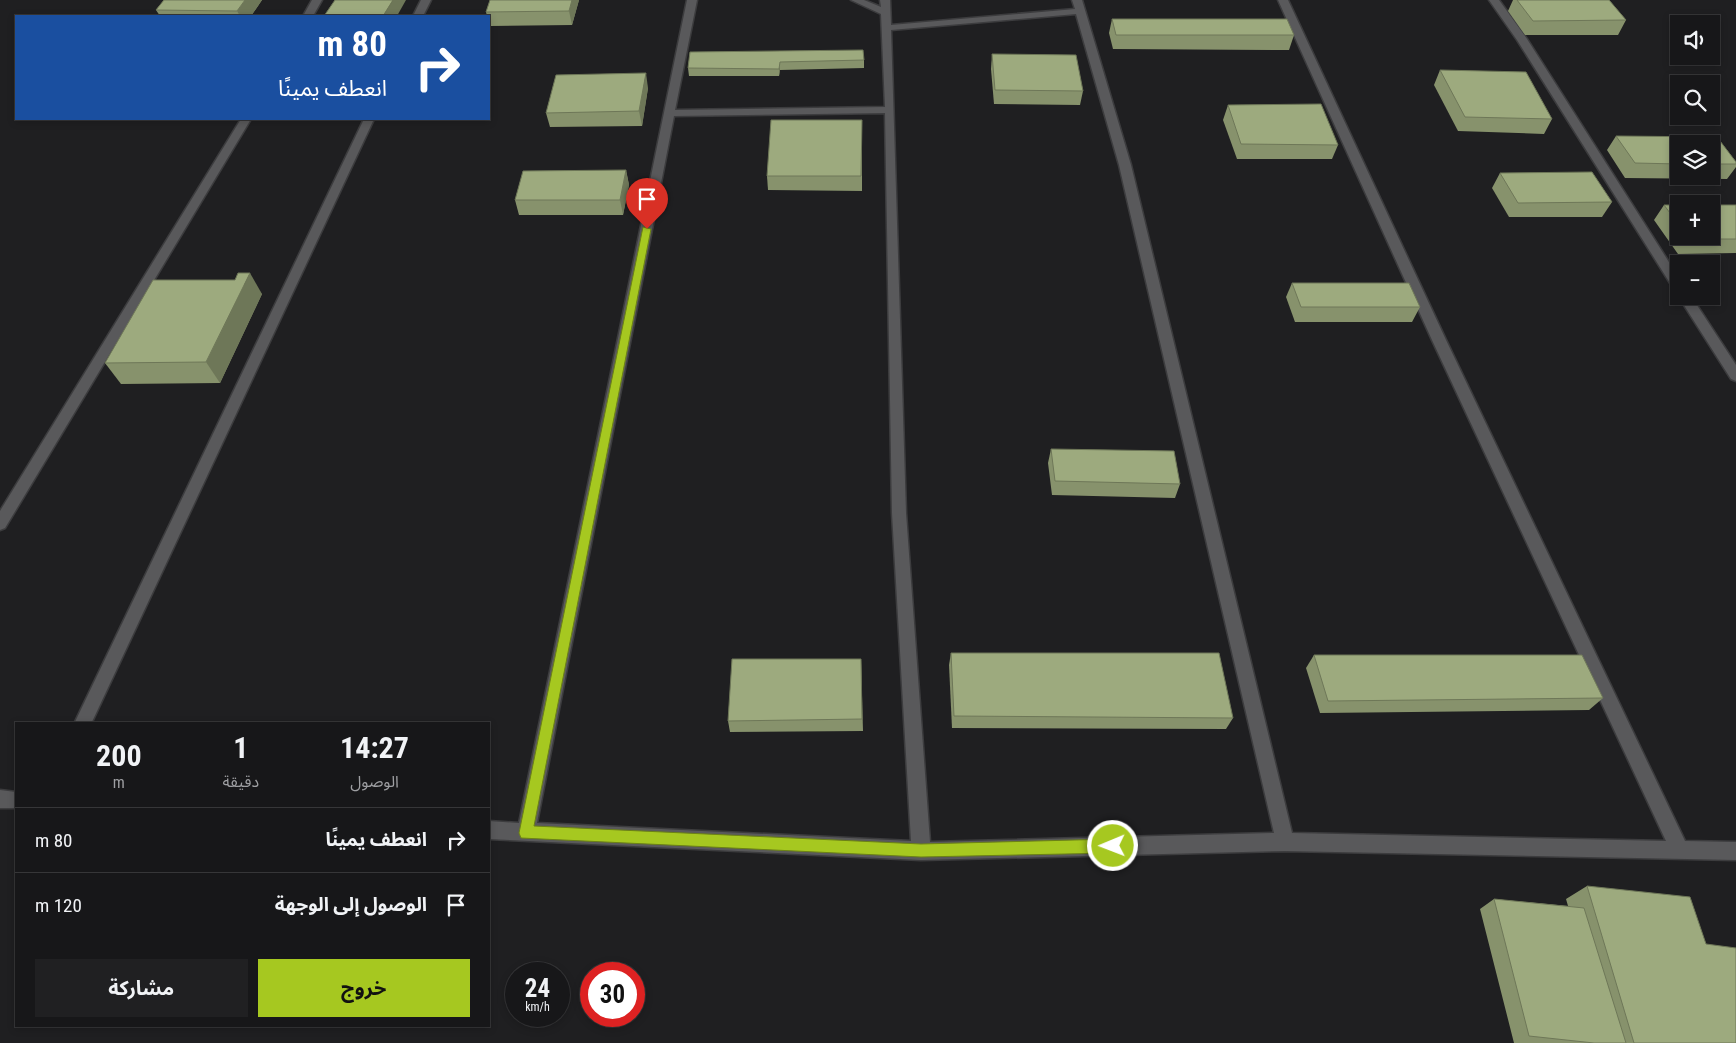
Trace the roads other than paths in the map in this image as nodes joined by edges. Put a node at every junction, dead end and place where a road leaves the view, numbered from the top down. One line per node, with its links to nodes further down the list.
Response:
1 (318, 0): 9 (street)
2 (426, 0): 10 (street)
3 (692, 0): 13 (street)
4 (856, 0): 7 (street)
5 (1283, 0): 27 (street)
6 (1494, 0): 16 (street)
7 (885, 6): 11 (street)
8 (1078, 6): 11 (street); 25 (street)
9 (309, 15)
10 (418, 15)
11 (885, 28): 12 (street)
12 (890, 110): 13 (street); 26 (street)
13 (670, 113): 24 (street)
14 (245, 120): 19 (street)
15 (369, 120): 20 (street)
16 (1670, 274)
17 (1690, 305): 18 (street)
18 (1736, 376)
19 (0, 524)
20 (83, 722)
21 (0, 799): 22 (street)
22 (15, 800)
23 (490, 830): 24 (street)
24 (526, 833): 26 (street)
25 (1285, 842): 26 (street); 27 (street)
26 (921, 850)
27 (1680, 851): 28 (street)
28 (1736, 851)

